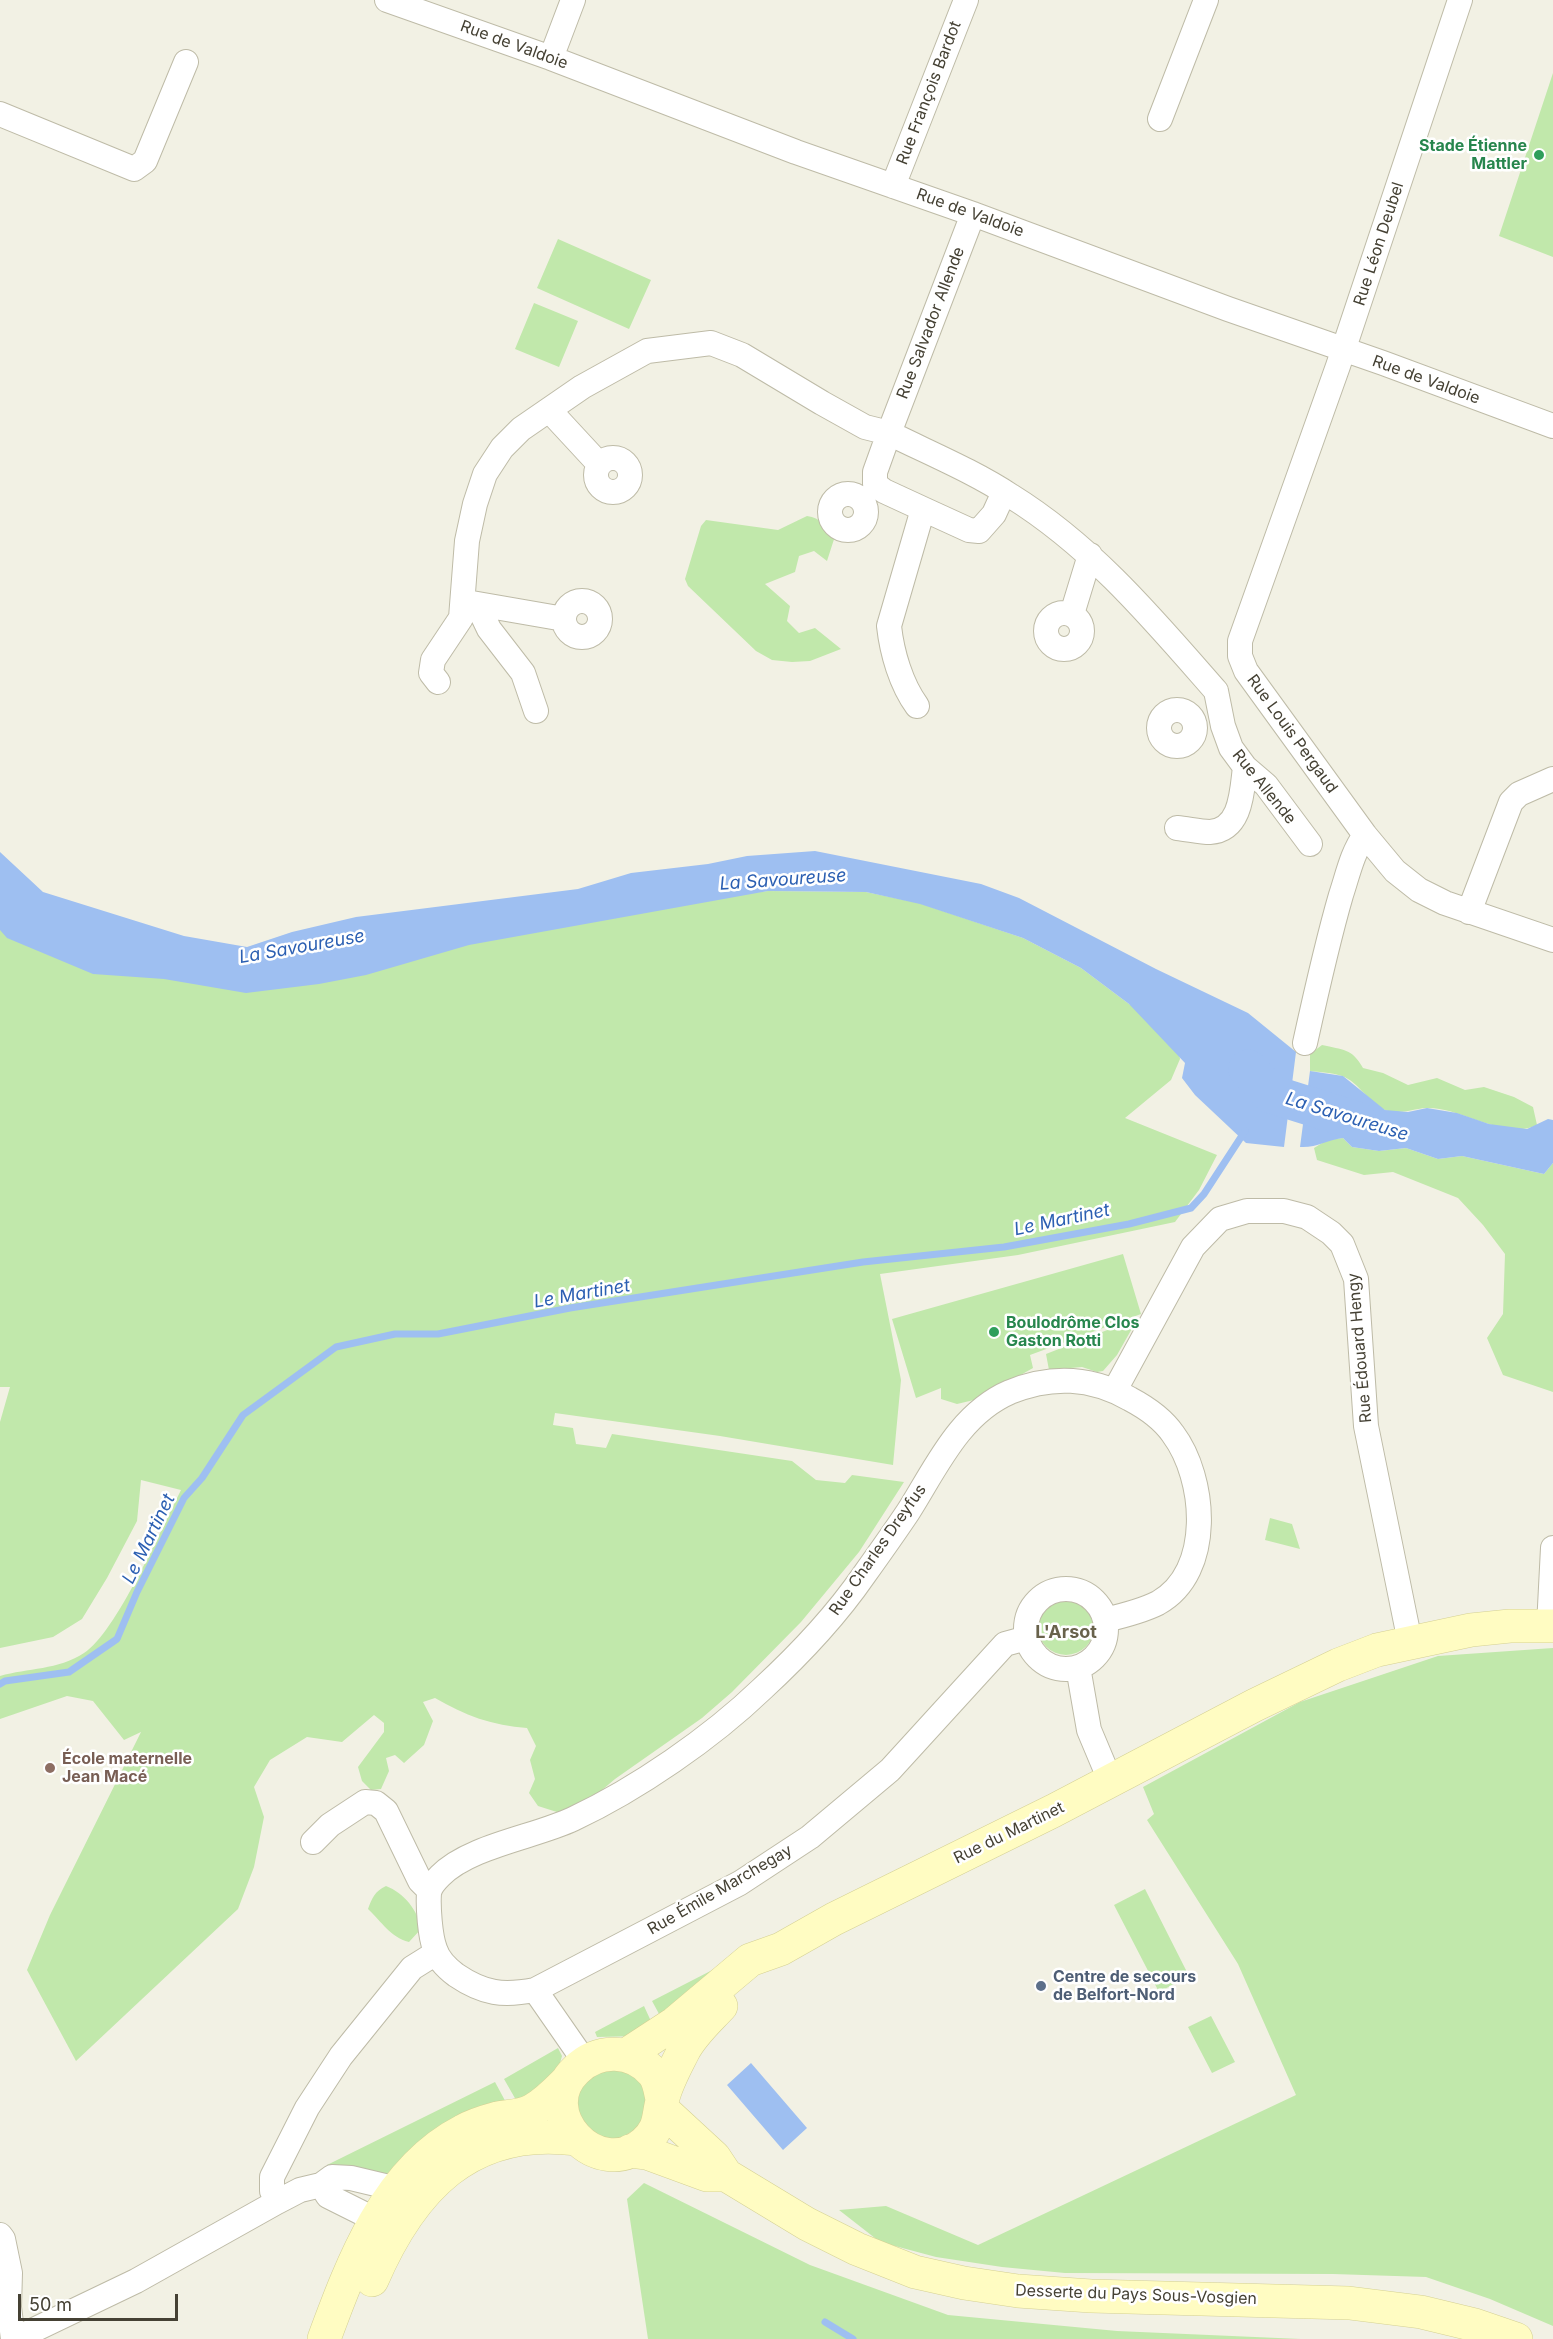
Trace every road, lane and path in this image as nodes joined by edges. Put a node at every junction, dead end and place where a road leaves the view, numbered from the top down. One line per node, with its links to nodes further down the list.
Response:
1 (387, 0): 6 (street, Rue de Valdoie)
2 (573, 0): 6 (street)
3 (966, 0): 10 (street, Rue François Bardot)
4 (1206, 0): 9 (street)
5 (1460, 0): 12 (street, Rue Léon Deubel)
6 (551, 58): 10 (street, Rue de Valdoie)
7 (186, 62): 8 (street)
8 (0, 114)
9 (1160, 119)
10 (893, 186): 11 (street, Rue de Valdoie)
11 (973, 214): 12 (street, Rue de Valdoie); 15 (street, Rue Salvador Allende)
12 (1342, 350): 14 (street, Rue de Valdoie); 23 (street, Rue Louis Pergaud)
13 (549, 410): 15 (street); 16 (street); 20 (street)
14 (1553, 426)
15 (889, 433): 17 (street); 18 (street, Rue Salvador Allende)
16 (599, 464)
17 (1004, 492): 18 (street); 19 (street)
18 (923, 509): 26 (street)
19 (1090, 555): 21 (street); 25 (street)
20 (470, 603): 22 (street); 24 (street); 27 (street)
21 (1072, 614)
22 (564, 619)
23 (1246, 671): 25 (street); 32 (street, Rue Louis Pergaud)
24 (438, 682)
25 (1218, 699): 28 (street); 29 (street, Rue Allende)
26 (916, 706)
27 (536, 711)
28 (1193, 718)
29 (1245, 767): 31 (street); 33 (street, Rue Allende)
30 (1553, 779): 34 (street)
31 (1177, 828)
32 (1365, 835): 34 (street, Rue Louis Pergaud); 36 (street)
33 (1310, 844)
34 (1469, 912): 35 (street, Rue Louis Pergaud)
35 (1553, 940)
36 (1305, 1043)
37 (1115, 1390): 39 (street, Rue Charles Dreyfus); 42 (street, Rue Édouard Hengy); 46 (street, Rue Charles Dreyfus)
38 (1553, 1548): 40 (street)
39 (1105, 1620): 41 (street); 43 (street)
40 (1551, 1626): 42 (main road, Rue du Martinet)
41 (1027, 1638): 43 (street); 49 (street, Rue Émile Marchegay)
42 (1410, 1642): 44 (main road, Rue du Martinet)
43 (1078, 1667): 44 (street)
44 (1110, 1780): 47 (main road, Rue du Martinet)
45 (314, 1842): 46 (street)
46 (429, 1890): 48 (street)
47 (781, 1949): 50 (main road, Rue du Martinet); 52 (main road)
48 (436, 1953): 49 (street); 57 (street)
49 (536, 1990): 51 (street)
50 (626, 2055): 51 (main road); 52 (main road)
51 (577, 2071): 53 (main road); 58 (main road)
52 (662, 2104): 54 (main road); 55 (main road, Desserte du Pays Sous-Vosgien)
53 (576, 2139): 54 (main road); 58 (main road)
54 (630, 2151): 55 (main road)
55 (726, 2175): 63 (main road, Desserte du Pays Sous-Vosgien)
56 (321, 2185): 57 (street); 58 (street); 58 (street)
57 (277, 2202): 60 (street)
58 (385, 2212): 61 (main road); 62 (main road)
59 (0, 2235): 60 (street)
60 (14, 2339)
61 (324, 2339)
62 (348, 2339)
63 (1516, 2339)

